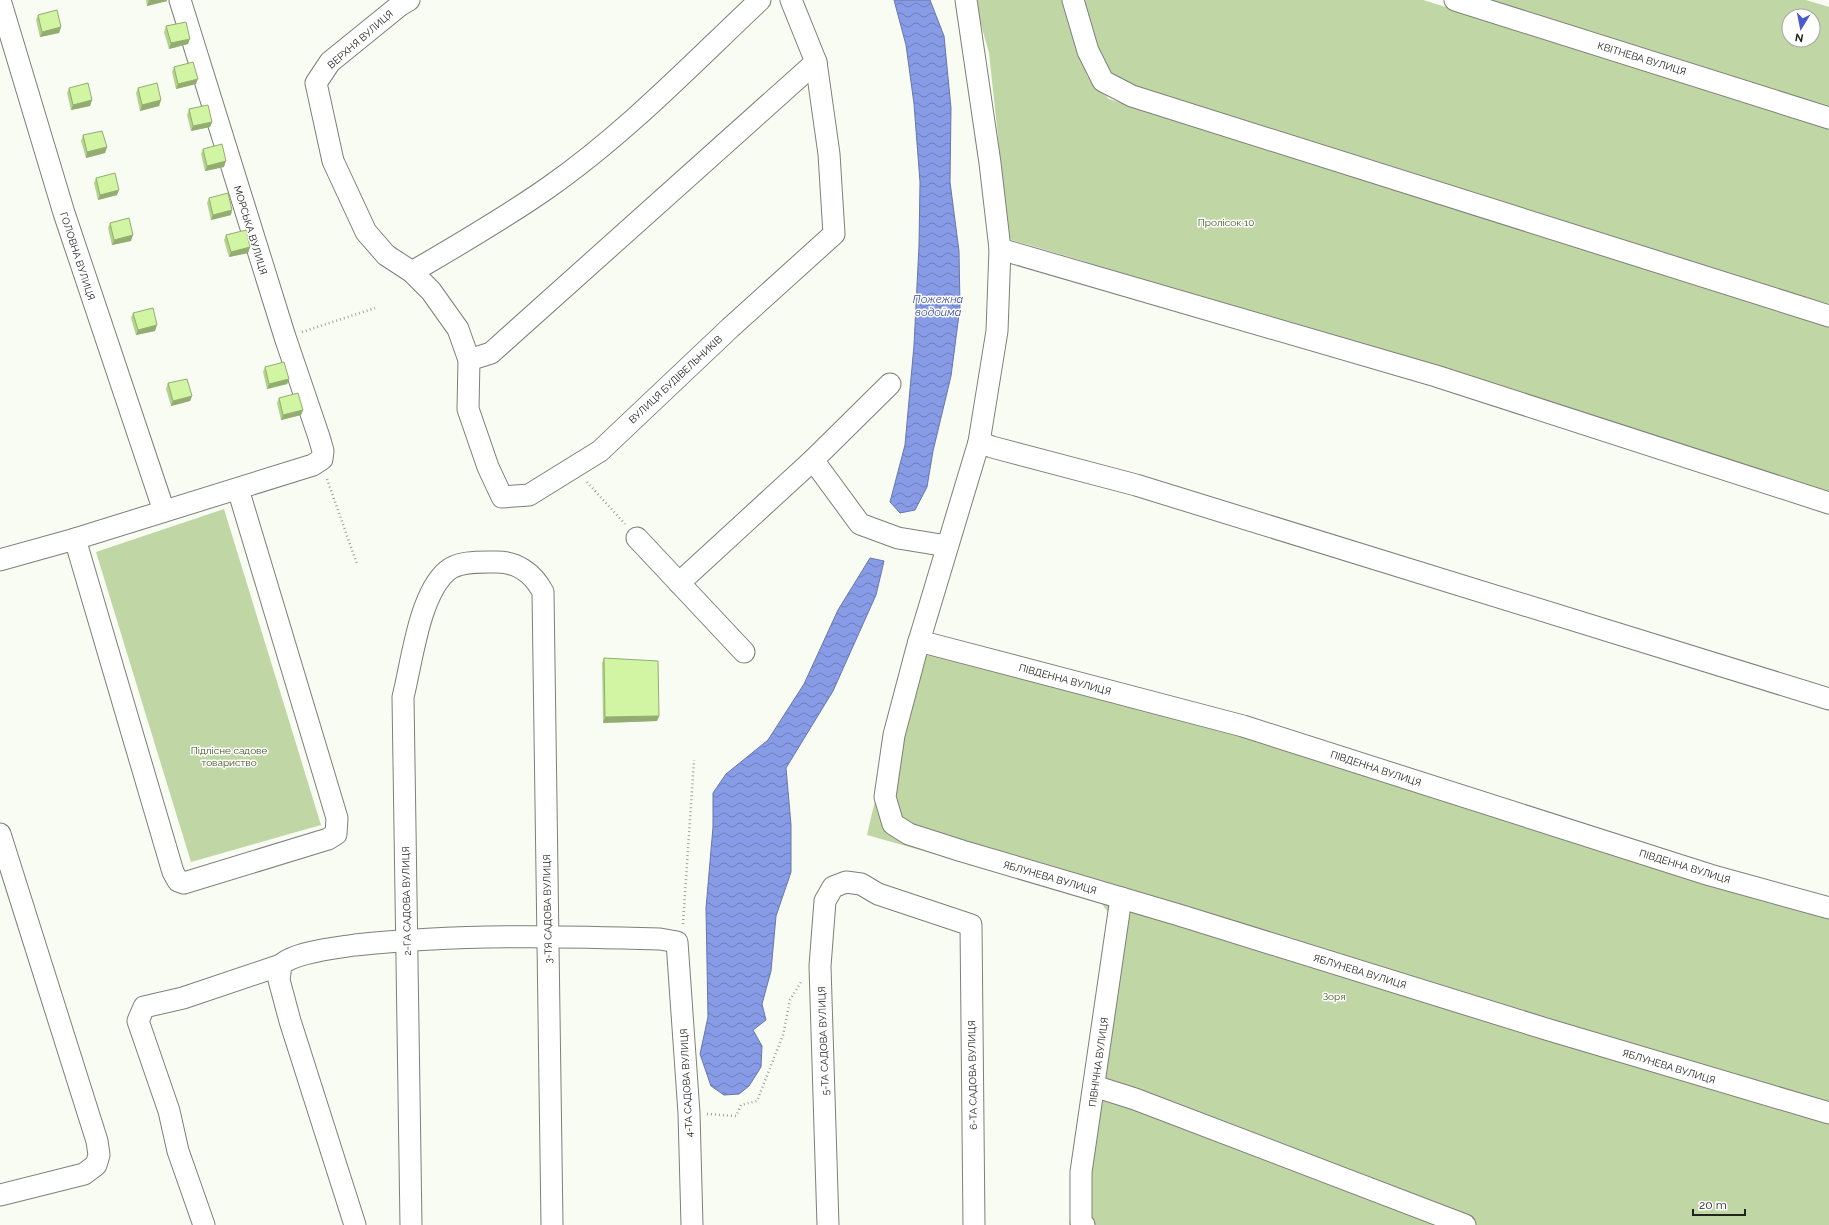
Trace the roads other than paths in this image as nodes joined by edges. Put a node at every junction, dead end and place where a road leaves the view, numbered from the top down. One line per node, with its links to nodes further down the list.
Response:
1 (0, 0): 20 (street, ГОЛОВНА ВУЛИЦЯ)
2 (180, 0): 18 (street, МОРСЬКА ВУЛИЦЯ)
3 (760, 0): 12 (street)
4 (791, 0): 9 (street)
5 (966, 0): 11 (street)
6 (1073, 0): 13 (street)
7 (1455, 0): 10 (street, КВІТНЕВА ВУЛИЦЯ)
8 (401, 2): 12 (street, ВЕРХНЯ ВУЛИЦЯ)
9 (816, 62): 14 (street); 14 (street, ВУЛИЦЯ БУДІВЕЛЬНИКІВ)
10 (1829, 118)
11 (1000, 249): 16 (street); 19 (street)
12 (412, 272): 14 (street)
13 (1829, 316)
14 (469, 360)
15 (890, 384): 17 (street)
16 (979, 442): 23 (street); 29 (street)
17 (813, 460): 23 (street); 26 (street)
18 (238, 489): 20 (street); 22 (street)
19 (1829, 502)
20 (164, 511): 22 (street)
21 (637, 538): 26 (street)
22 (75, 539): 24 (street)
23 (947, 546): 27 (street)
24 (1, 556)
25 (437, 582): 34 (street, 3-ТЯ САДОВА ВУЛИЦЯ); 35 (street, 2-ГА САДОВА ВУЛИЦЯ)
26 (680, 583): 28 (street)
27 (919, 641): 32 (street, ЯБЛУНЕВА ВУЛИЦЯ); 33 (street, ПІВДЕННА ВУЛИЦЯ)
28 (744, 652)
29 (1829, 699)
30 (0, 834): 39 (street)
31 (861, 884): 45 (street, 5-ТА САДОВА ВУЛИЦЯ); 46 (street, 6-ТА САДОВА ВУЛИЦЯ)
32 (1121, 898): 37 (street, ПІВНІЧНА ВУЛИЦЯ); 38 (street, ЯБЛУНЕВА ВУЛИЦЯ)
33 (1829, 908)
34 (547, 936): 35 (street); 43 (street, 3-ТЯ САДОВА ВУЛИЦЯ); 44 (street, 4-ТА САДОВА ВУЛИЦЯ)
35 (406, 939): 36 (street); 42 (street, 2-ГА САДОВА ВУЛИЦЯ)
36 (281, 965): 40 (street); 41 (street)
37 (1094, 1086): 47 (street, ПІВНІЧНА ВУЛИЦЯ); 48 (street)
38 (1829, 1113)
39 (0, 1195)
40 (204, 1225)
41 (354, 1225)
42 (411, 1225)
43 (552, 1225)
44 (692, 1225)
45 (828, 1225)
46 (974, 1225)
47 (1084, 1225)
48 (1465, 1225)

